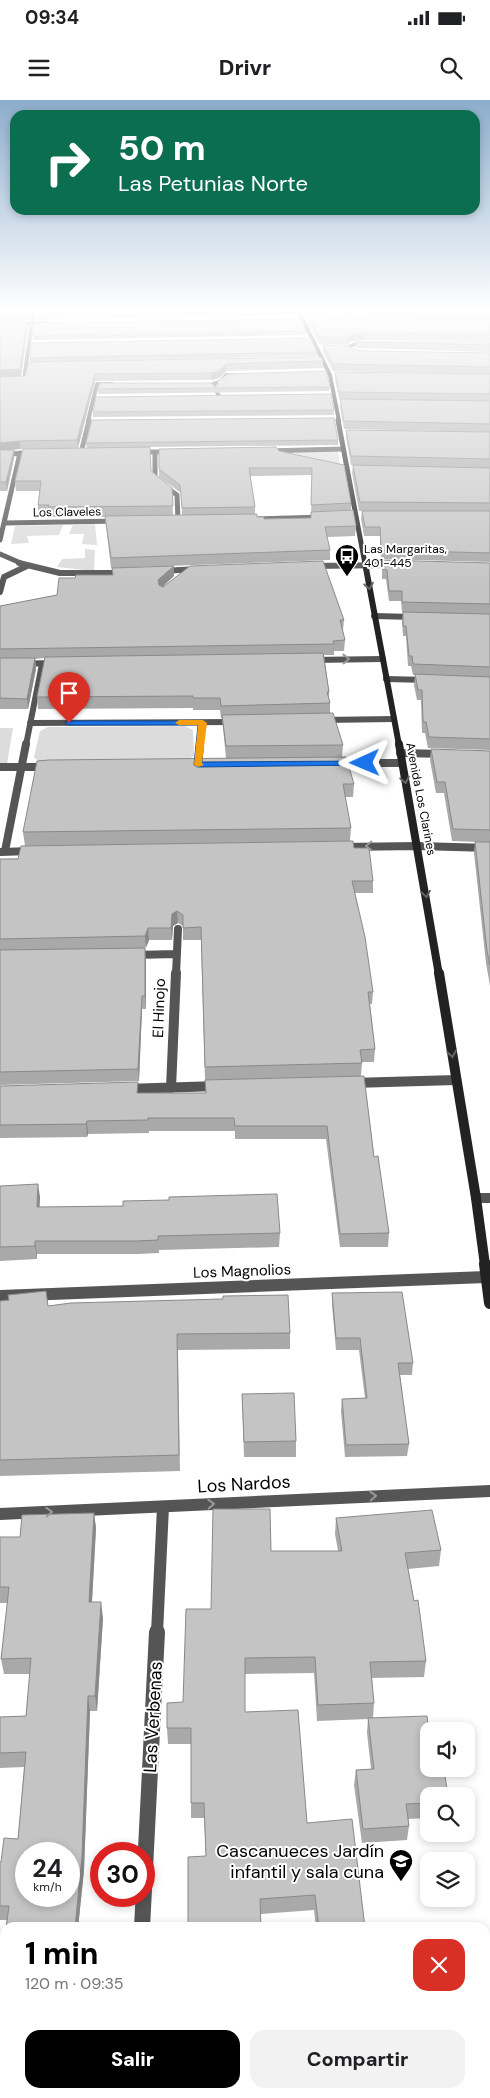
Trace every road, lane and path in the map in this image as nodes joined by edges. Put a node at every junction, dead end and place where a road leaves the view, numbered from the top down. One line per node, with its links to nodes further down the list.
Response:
1 (93, 401): 6 (street)
2 (335, 402): 3 (street); 5 (main road, Avenida Los Clarines)
3 (344, 403)
4 (328, 419): 5 (street)
5 (338, 419): 8 (main road, Avenida Los Clarines)
6 (89, 421): 7 (street); 17 (street)
7 (99, 421)
8 (340, 433): 9 (street); 10 (main road, Avenida Los Clarines)
9 (350, 433)
10 (343, 448): 12 (street); 23 (main road, Avenida Los Clarines)
11 (258, 451): 12 (street)
12 (267, 451): 22 (street)
13 (155, 452): 14 (street); 19 (street); 30 (street)
14 (173, 452)
15 (38, 453): 21 (street)
16 (72, 453): 17 (street)
17 (81, 453): 18 (street)
18 (88, 453)
19 (129, 453)
20 (0, 454): 21 (street)
21 (20, 454): 34 (street)
22 (296, 458)
23 (344, 469): 24 (street); 26 (main road, Avenida Los Clarines)
24 (355, 469)
25 (346, 516): 26 (street)
26 (356, 516): 27 (street); 37 (main road, Avenida Los Clarines)
27 (364, 516)
28 (328, 517): 29 (street)
29 (244, 519)
30 (178, 520): 31 (street); 33 (street)
31 (187, 520)
32 (129, 521): 34 (street, Los Claveles)
33 (168, 521)
34 (5, 524): 35 (street)
35 (0, 540)
36 (0, 554): 39 (street)
37 (365, 564): 38 (street); 40 (street); 47 (main road, Avenida Los Clarines, one-way to 47)
38 (403, 565)
39 (28, 566): 44 (street); 46 (street)
40 (306, 566)
41 (208, 569): 42 (street)
42 (189, 570): 43 (street); 45 (street)
43 (149, 572)
44 (129, 573)
45 (182, 575)
46 (0, 592)
47 (374, 616): 48 (street); 49 (main road, Avenida Los Clarines)
48 (423, 617)
49 (382, 659): 50 (street, one-way to 49); 54 (main road, Avenida Los Clarines)
50 (305, 660)
51 (62, 663): 53 (street)
52 (0, 664): 53 (street)
53 (42, 664): 59 (street)
54 (386, 679): 55 (street); 56 (main road, Avenida Los Clarines)
55 (434, 680)
56 (394, 719): 57 (street); 61 (main road, Avenida Los Clarines)
57 (317, 721)
58 (241, 722): 60 (street)
59 (30, 723): 60 (street); 68 (street)
60 (203, 723): 66 (street)
61 (400, 753): 62 (street); 63 (main road, Avenida Los Clarines)
62 (450, 754)
63 (402, 763): 64 (street); 71 (main road, Avenida Los Clarines, one-way to 71)
64 (324, 764)
65 (188, 765): 66 (street)
66 (198, 765): 67 (street)
67 (207, 765)
68 (22, 767): 69 (street); 70 (street); 74 (street)
69 (61, 767)
70 (0, 768)
71 (418, 846): 72 (street, one-way to 72); 73 (street); 79 (main road, Avenida Los Clarines, one-way to 79)
72 (331, 847)
73 (490, 848)
74 (3, 851): 75 (street)
75 (45, 851)
76 (178, 929): 77 (street, El Hinojo)
77 (177, 954): 78 (street); 82 (street, El Hinojo)
78 (128, 955)
79 (456, 1080): 80 (street); 84 (main road, Avenida Los Clarines)
80 (338, 1083)
81 (230, 1086): 82 (street)
82 (171, 1088): 83 (street)
83 (114, 1089)
84 (476, 1198): 85 (street); 86 (main road, Avenida Los Clarines)
85 (490, 1198)
86 (486, 1277): 87 (street, Los Magnolios); 88 (main road, Avenida Los Clarines)
87 (0, 1296)
88 (490, 1303)
89 (490, 1491): 90 (street, Los Nardos, one-way to 89)
90 (163, 1506): 91 (street, Los Nardos, one-way to 90); 92 (street, Las Verbenas)
91 (0, 1514)
92 (142, 1922)

